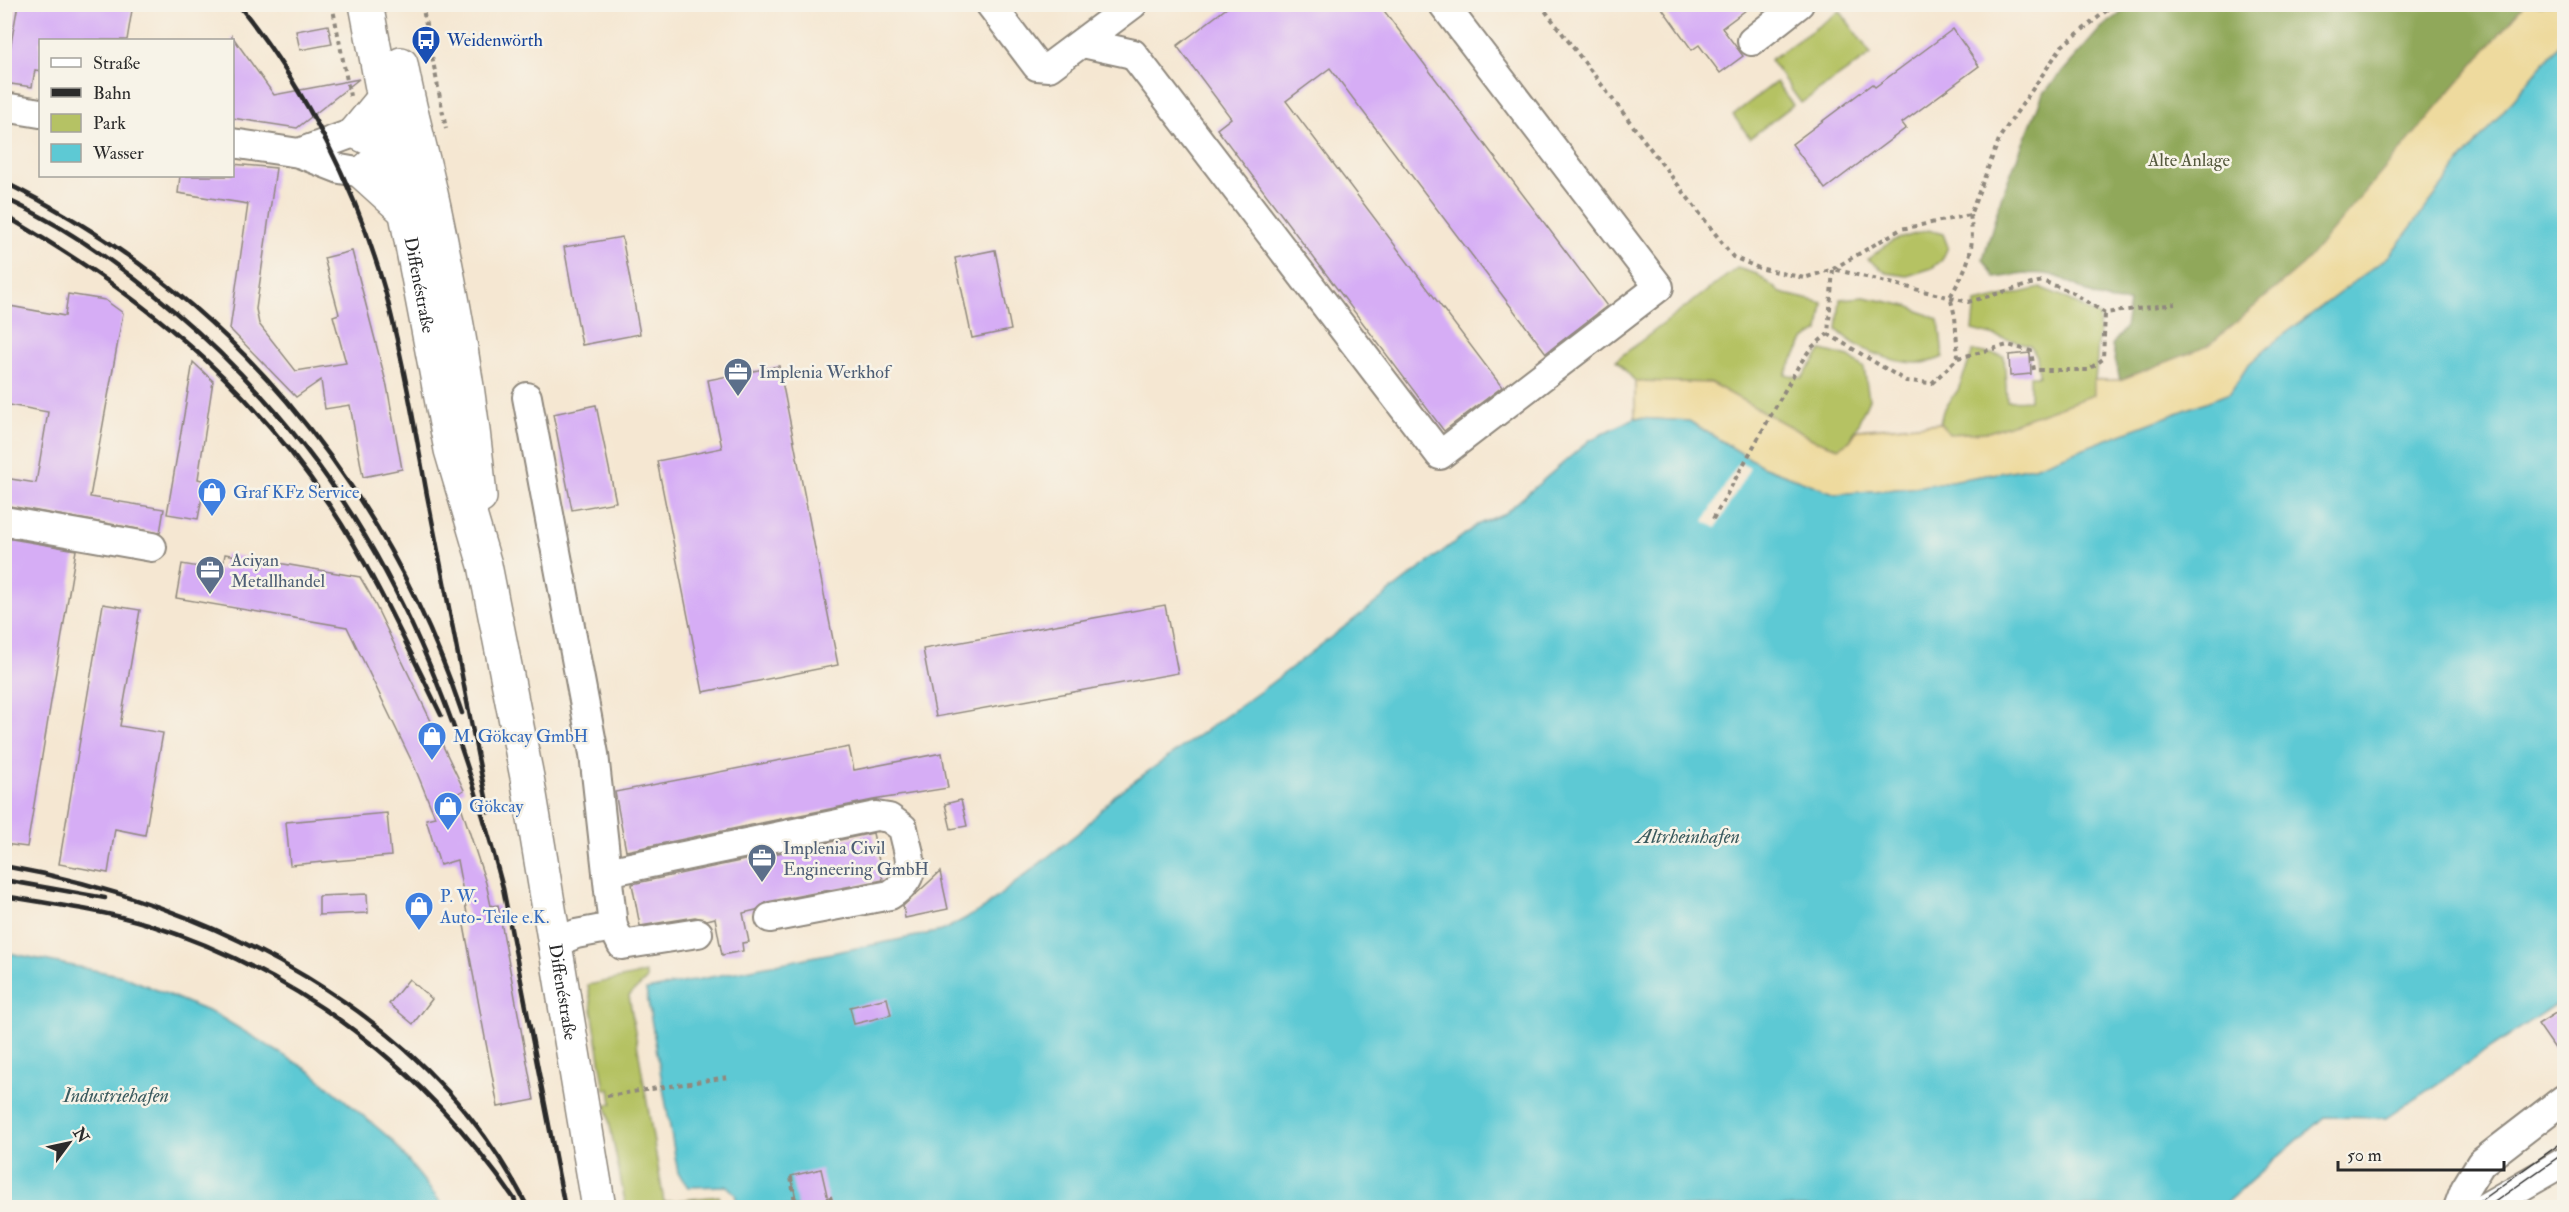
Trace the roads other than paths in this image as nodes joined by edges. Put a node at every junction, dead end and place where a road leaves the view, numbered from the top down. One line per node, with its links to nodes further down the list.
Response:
1 (366, 4): 9 (main road, Diffenéstraße)
2 (389, 4): 13 (main road, Diffenéstraße)
3 (990, 4): 8 (street)
4 (1132, 4): 8 (street)
5 (1443, 4): 8 (street)
6 (1799, 4): 7 (street)
7 (1752, 41)
8 (1083, 43)
9 (384, 98): 12 (main road); 13 (main road, Diffenéstraße)
10 (4, 107): 11 (street)
11 (39, 113)
12 (356, 132): 13 (main road); 15 (street)
13 (404, 139): 16 (main road); 17 (main road, Diffenéstraße); 21 (main road, Diffenéstraße)
14 (234, 143): 15 (street)
15 (299, 153): 16 (street)
16 (363, 173): 17 (main road)
17 (406, 212): 21 (main road, Diffenéstraße)
18 (527, 397): 22 (street)
19 (4, 521): 20 (street)
20 (152, 547)
21 (485, 565): 26 (main road, Diffenéstraße)
22 (607, 872): 23 (street); 24 (street)
23 (770, 918)
24 (613, 927): 25 (street); 26 (street)
25 (698, 933)
26 (554, 943): 29 (main road, Diffenéstraße)
27 (2565, 1099): 30 (street)
28 (2565, 1162): 31 (street)
29 (599, 1208)
30 (2458, 1208)
31 (2484, 1208)

